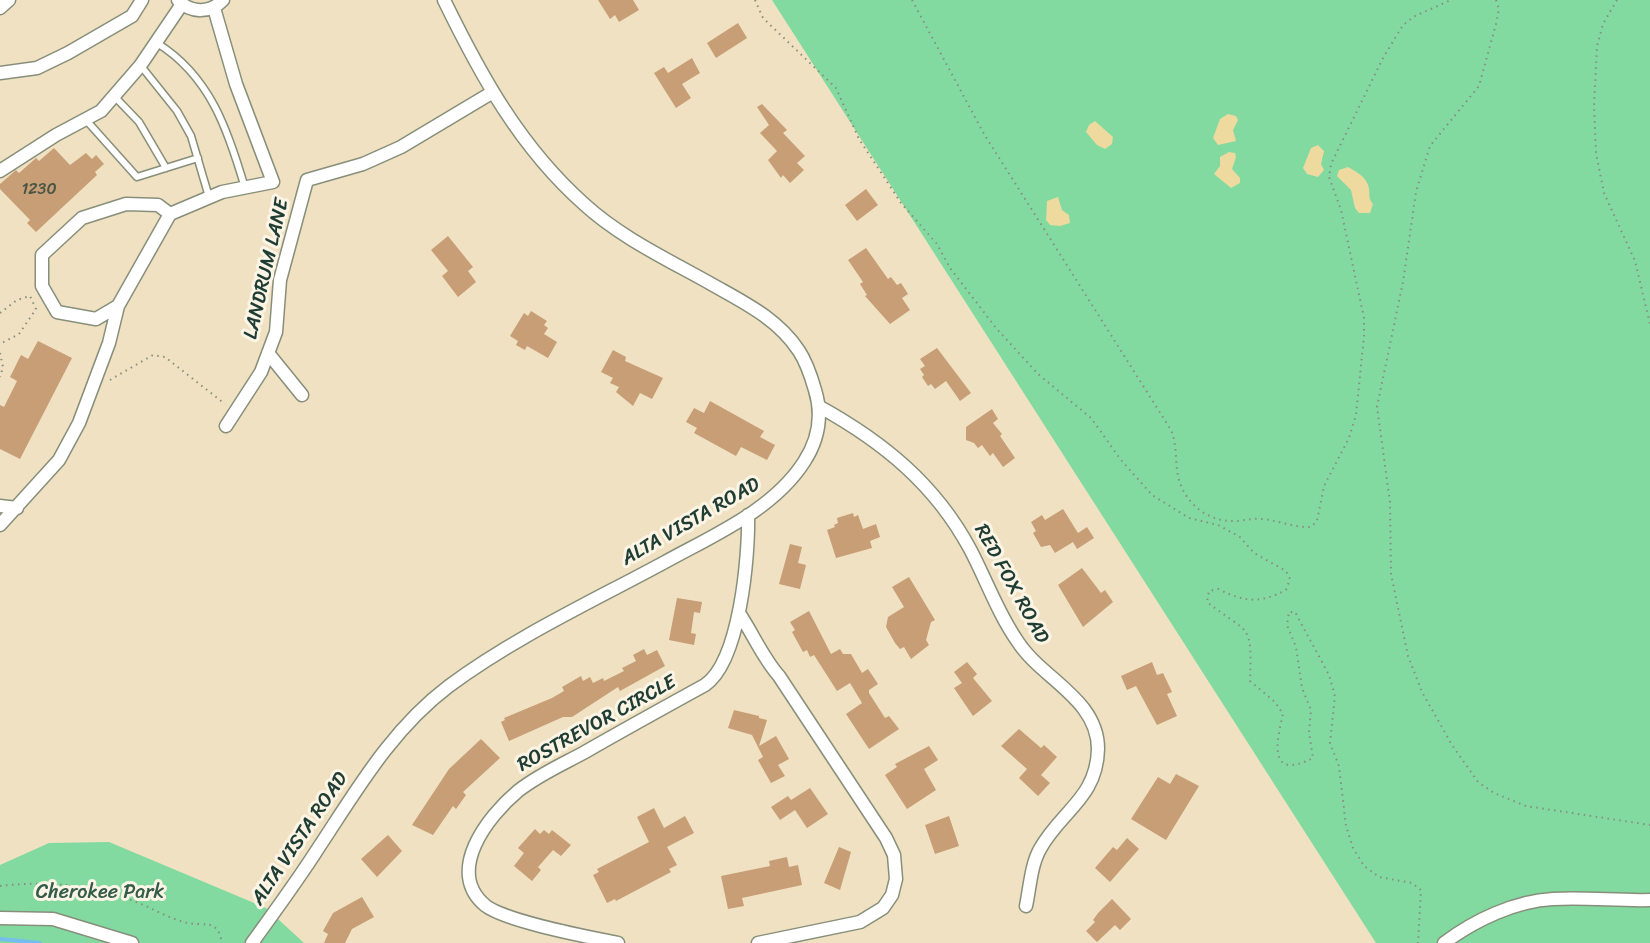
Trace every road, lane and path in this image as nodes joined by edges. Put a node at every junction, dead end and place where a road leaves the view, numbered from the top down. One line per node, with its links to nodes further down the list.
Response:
1 (9, 0): 11 (street)
2 (142, 0): 14 (street)
3 (444, 0): 15 (street, ALTA VISTA ROAD)
4 (755, 0): 52 (path)
5 (912, 0): 6 (path)
6 (1451, 0)
7 (1496, 0): 42 (path)
8 (1617, 0): 26 (path)
9 (180, 2): 10 (street); 12 (street)
10 (219, 4): 21 (street)
11 (0, 8)
12 (157, 43): 13 (street); 21 (lane)
13 (140, 66): 16 (street); 18 (lane)
14 (0, 73)
15 (493, 92): 29 (street, LANDRUM LANE); 34 (street, ALTA VISTA ROAD)
16 (116, 97): 17 (street); 19 (lane)
17 (85, 119): 19 (lane); 20 (street)
18 (198, 158): 19 (lane); 22 (lane)
19 (166, 168)
20 (0, 171)
21 (245, 188): 22 (street)
22 (209, 197): 23 (street)
23 (170, 214): 24 (street); 24 (street)
24 (118, 306): 32 (street)
25 (0, 313): 27 (path)
26 (1650, 324)
27 (0, 344)
28 (0, 353): 30 (path)
29 (268, 353): 33 (street); 35 (street, LANDRUM LANE)
30 (2, 367): 31 (path)
31 (0, 377)
32 (95, 380): 35 (path); 38 (street)
33 (302, 395)
34 (820, 407): 39 (street, ALTA VISTA ROAD); 45 (street, RED FOX ROAD)
35 (234, 411): 36 (street, LANDRUM LANE)
36 (226, 426)
37 (0, 506): 38 (street)
38 (17, 508): 40 (street)
39 (748, 515): 41 (street, ROSTREVOR CIRCLE); 49 (street, ALTA VISTA ROAD)
40 (0, 525)
41 (739, 613): 50 (street, ROSTREVOR CIRCLE); 51 (street)
42 (1650, 825)
43 (0, 886): 48 (path)
44 (1650, 900): 53 (street)
45 (1026, 906)
46 (0, 918): 47 (street)
47 (132, 943)
48 (222, 943)
49 (252, 943)
50 (618, 943)
51 (758, 943)
52 (1418, 943)
53 (1444, 943)

